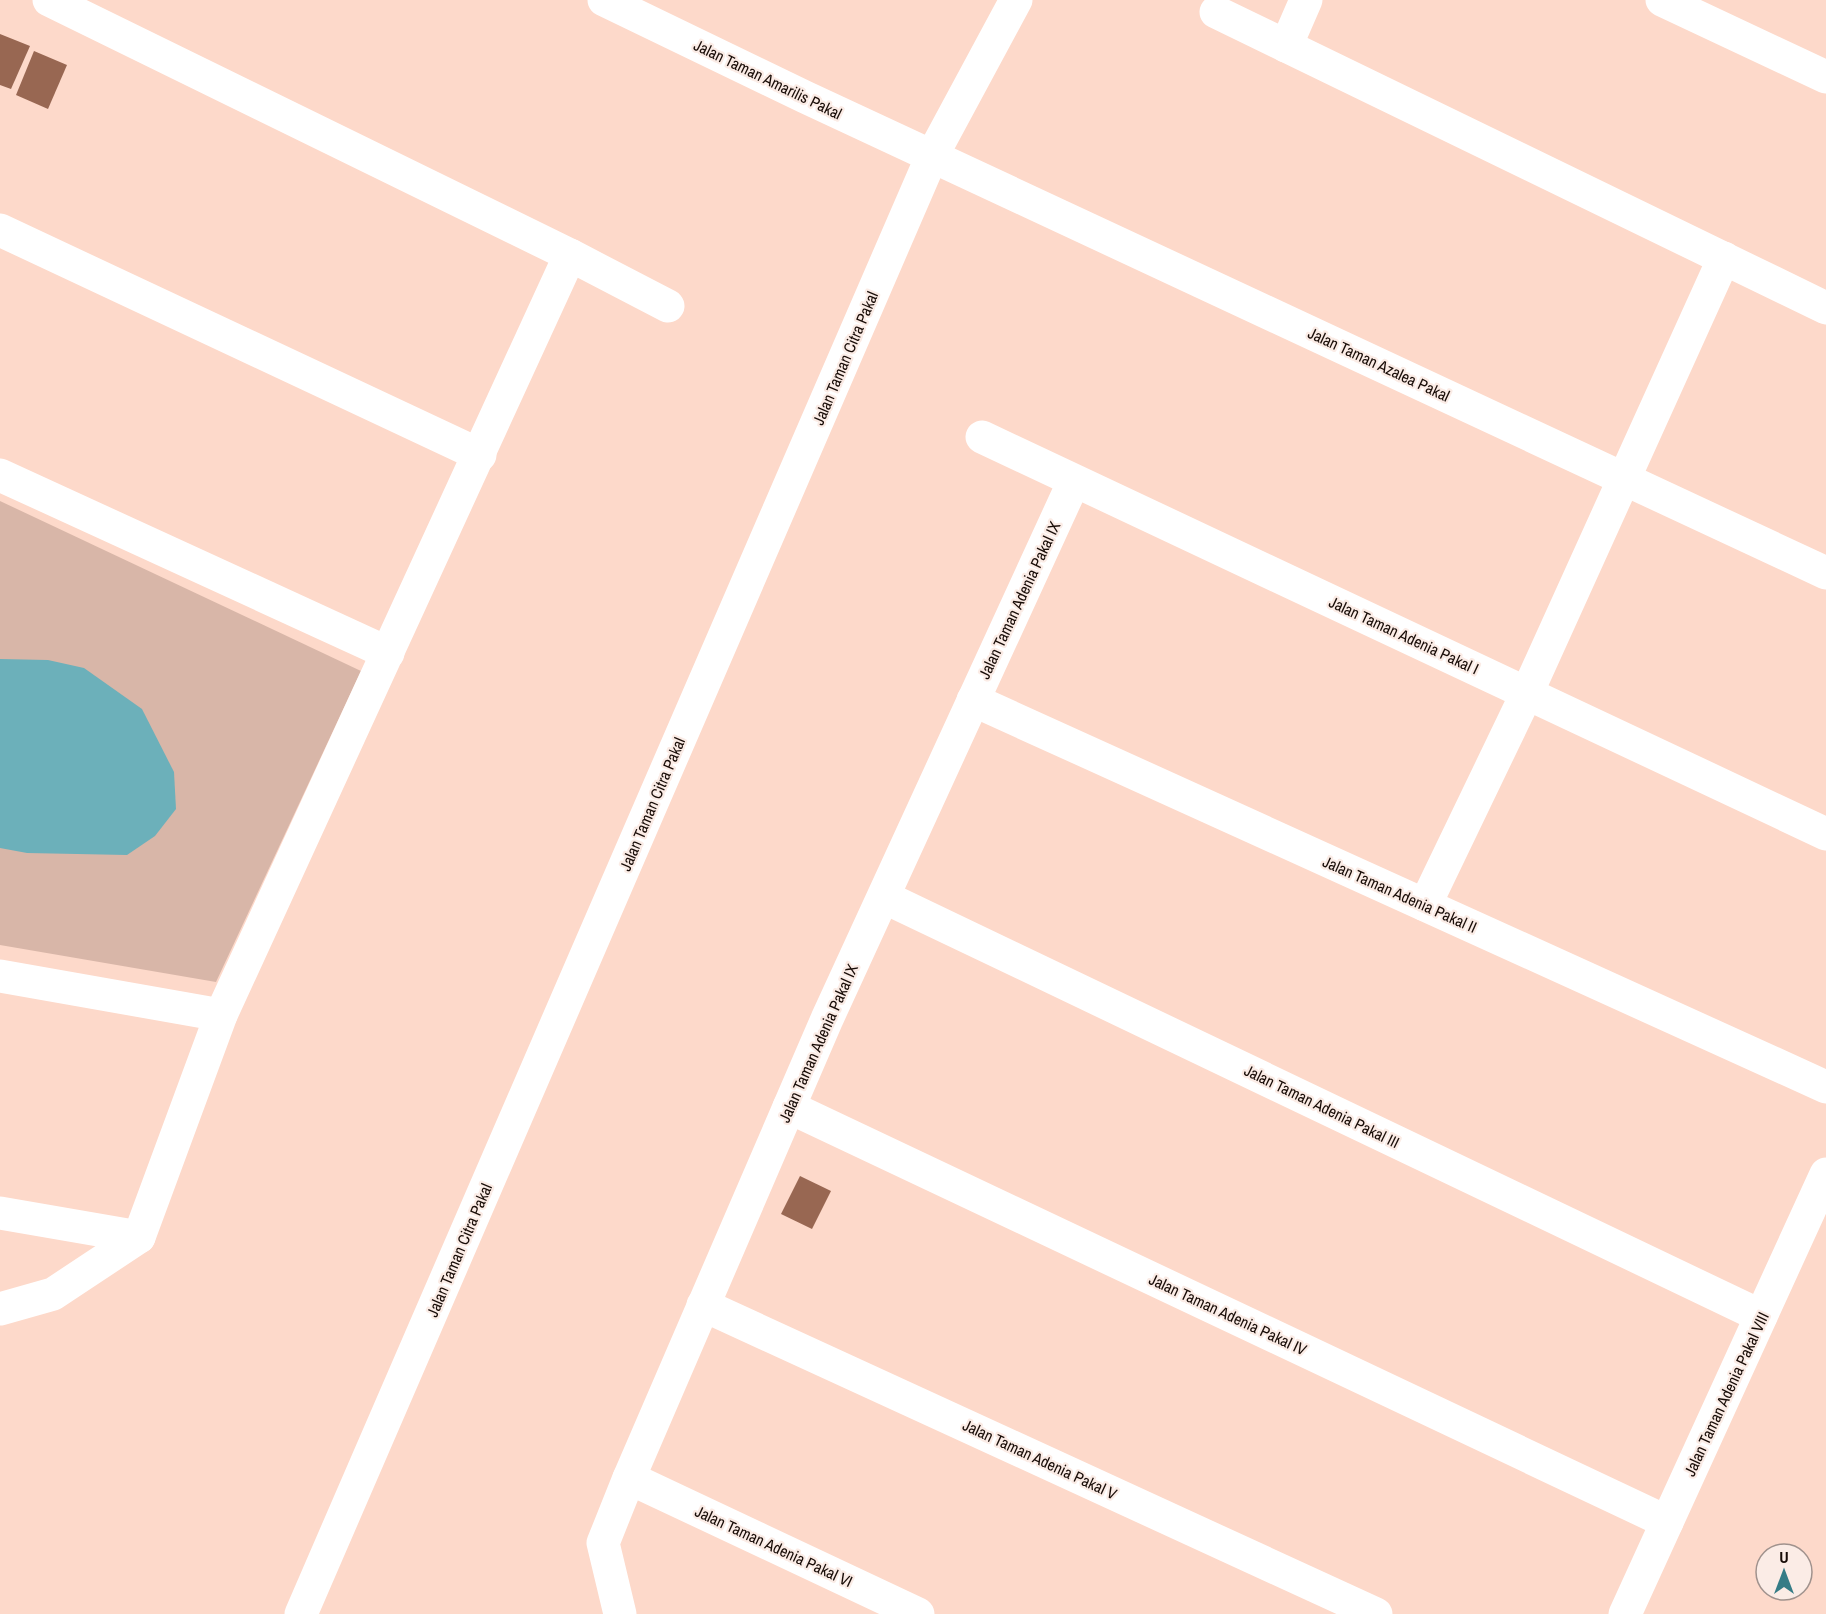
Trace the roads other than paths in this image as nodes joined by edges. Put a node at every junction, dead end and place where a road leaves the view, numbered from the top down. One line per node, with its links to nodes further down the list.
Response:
1 (48, 0): 11 (street)
2 (604, 0): 9 (street, Jalan Taman Amarilis Pakal)
3 (1016, 0): 9 (street, Jalan Taman Citra Pakal)
4 (1306, 0): 7 (street)
5 (1662, 0): 8 (street)
6 (1216, 12): 7 (street)
7 (1286, 46): 12 (street)
8 (1826, 77)
9 (932, 156): 18 (street, Jalan Taman Azalea Pakal); 39 (street, Jalan Taman Citra Pakal)
10 (0, 230): 16 (street)
11 (570, 255): 13 (street); 16 (street)
12 (1724, 258): 14 (street); 18 (street)
13 (668, 306)
14 (1826, 308)
15 (982, 437): 19 (street, Jalan Taman Adenia Pakal I)
16 (480, 454): 21 (street)
17 (0, 475): 21 (street)
18 (1624, 479): 20 (street, Jalan Taman Azalea Pakal); 22 (street)
19 (1074, 481): 22 (street, Jalan Taman Adenia Pakal I); 23 (street, Jalan Taman Adenia Pakal IX)
20 (1826, 573)
21 (388, 653): 28 (street)
22 (1527, 693): 24 (street, Jalan Taman Adenia Pakal I); 26 (street)
23 (974, 700): 25 (street, Jalan Taman Adenia Pakal IX); 26 (street, Jalan Taman Adenia Pakal II)
24 (1826, 834)
25 (884, 897): 30 (street, Jalan Taman Adenia Pakal IX); 36 (street, Jalan Taman Adenia Pakal III)
26 (1425, 905): 29 (street, Jalan Taman Adenia Pakal II)
27 (0, 976): 28 (street)
28 (221, 1015): 33 (street)
29 (1826, 1087)
30 (789, 1107): 34 (street, Jalan Taman Adenia Pakal IX); 38 (street, Jalan Taman Adenia Pakal IV)
31 (1826, 1174): 36 (street, Jalan Taman Adenia Pakal VIII)
32 (0, 1213): 33 (street)
33 (139, 1237): 35 (street)
34 (703, 1305): 37 (street, Jalan Taman Adenia Pakal IX); 42 (street, Jalan Taman Adenia Pakal V)
35 (0, 1309)
36 (1761, 1316): 38 (street, Jalan Taman Adenia Pakal VIII)
37 (629, 1478): 40 (street, Jalan Taman Adenia Pakal IX); 41 (street, Jalan Taman Adenia Pakal VI)
38 (1667, 1521): 43 (street, Jalan Taman Adenia Pakal VIII)
39 (301, 1614)
40 (620, 1614)
41 (918, 1614)
42 (1377, 1614)
43 (1625, 1614)

